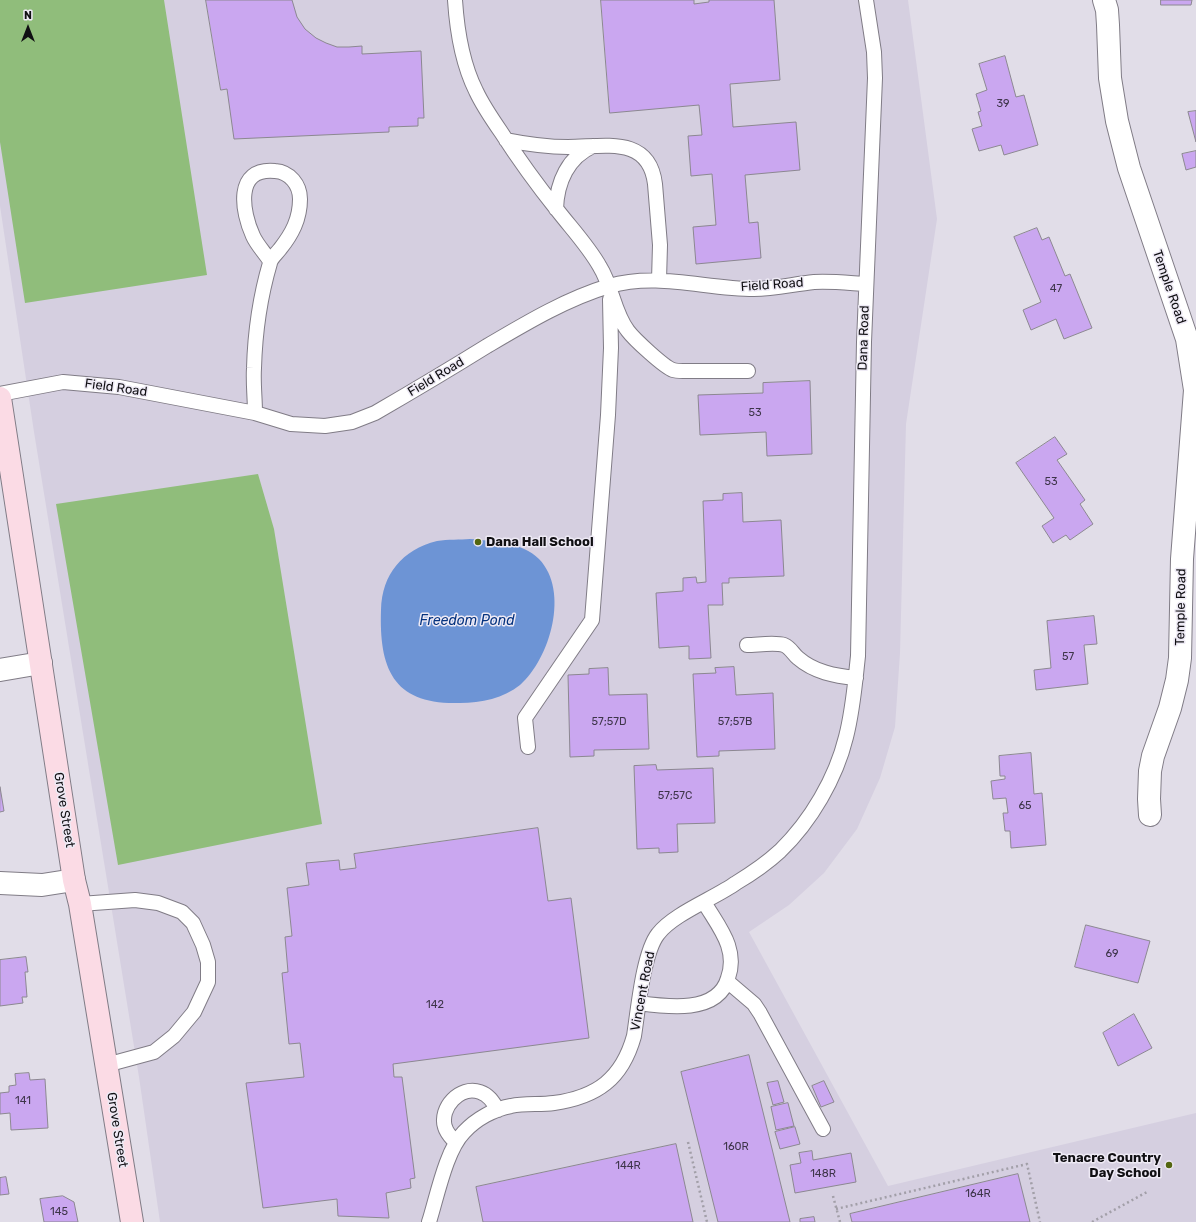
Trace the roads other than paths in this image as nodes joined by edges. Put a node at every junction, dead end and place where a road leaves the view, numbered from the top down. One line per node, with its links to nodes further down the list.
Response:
1 (455, 0): 4 (lane)
2 (866, 0): 9 (lane, Dana Road)
3 (1104, 0): 20 (street, Temple Road)
4 (506, 140): 5 (lane); 6 (lane)
5 (594, 146): 6 (lane); 8 (lane)
6 (556, 209): 10 (lane)
7 (270, 261): 7 (lane); 14 (lane)
8 (659, 280): 9 (lane, Field Road); 10 (lane, Field Road)
9 (866, 284): 18 (lane, Dana Road)
10 (610, 286): 11 (lane); 14 (lane, Field Road); 19 (lane)
11 (748, 371)
12 (0, 394): 14 (lane, Field Road)
13 (0, 398): 16 (street, Grove Street)
14 (255, 413)
15 (747, 645): 18 (lane)
16 (41, 664): 17 (street); 21 (street, Grove Street)
17 (0, 670)
18 (856, 678): 23 (lane, Vincent Road)
19 (528, 747)
20 (1150, 815)
21 (74, 880): 22 (street); 24 (street, Grove Street)
22 (0, 884)
23 (704, 902): 25 (lane); 26 (lane, Vincent Road)
24 (80, 904): 27 (street, Grove Street); 27 (lane)
25 (727, 981): 26 (lane); 29 (lane)
26 (639, 1003): 28 (lane, Vincent Road)
27 (106, 1066): 31 (street, Grove Street)
28 (498, 1110): 30 (lane, Vincent Road); 30 (lane)
29 (823, 1129)
30 (456, 1143): 32 (lane, Vincent Road)
31 (132, 1222)
32 (429, 1222)

